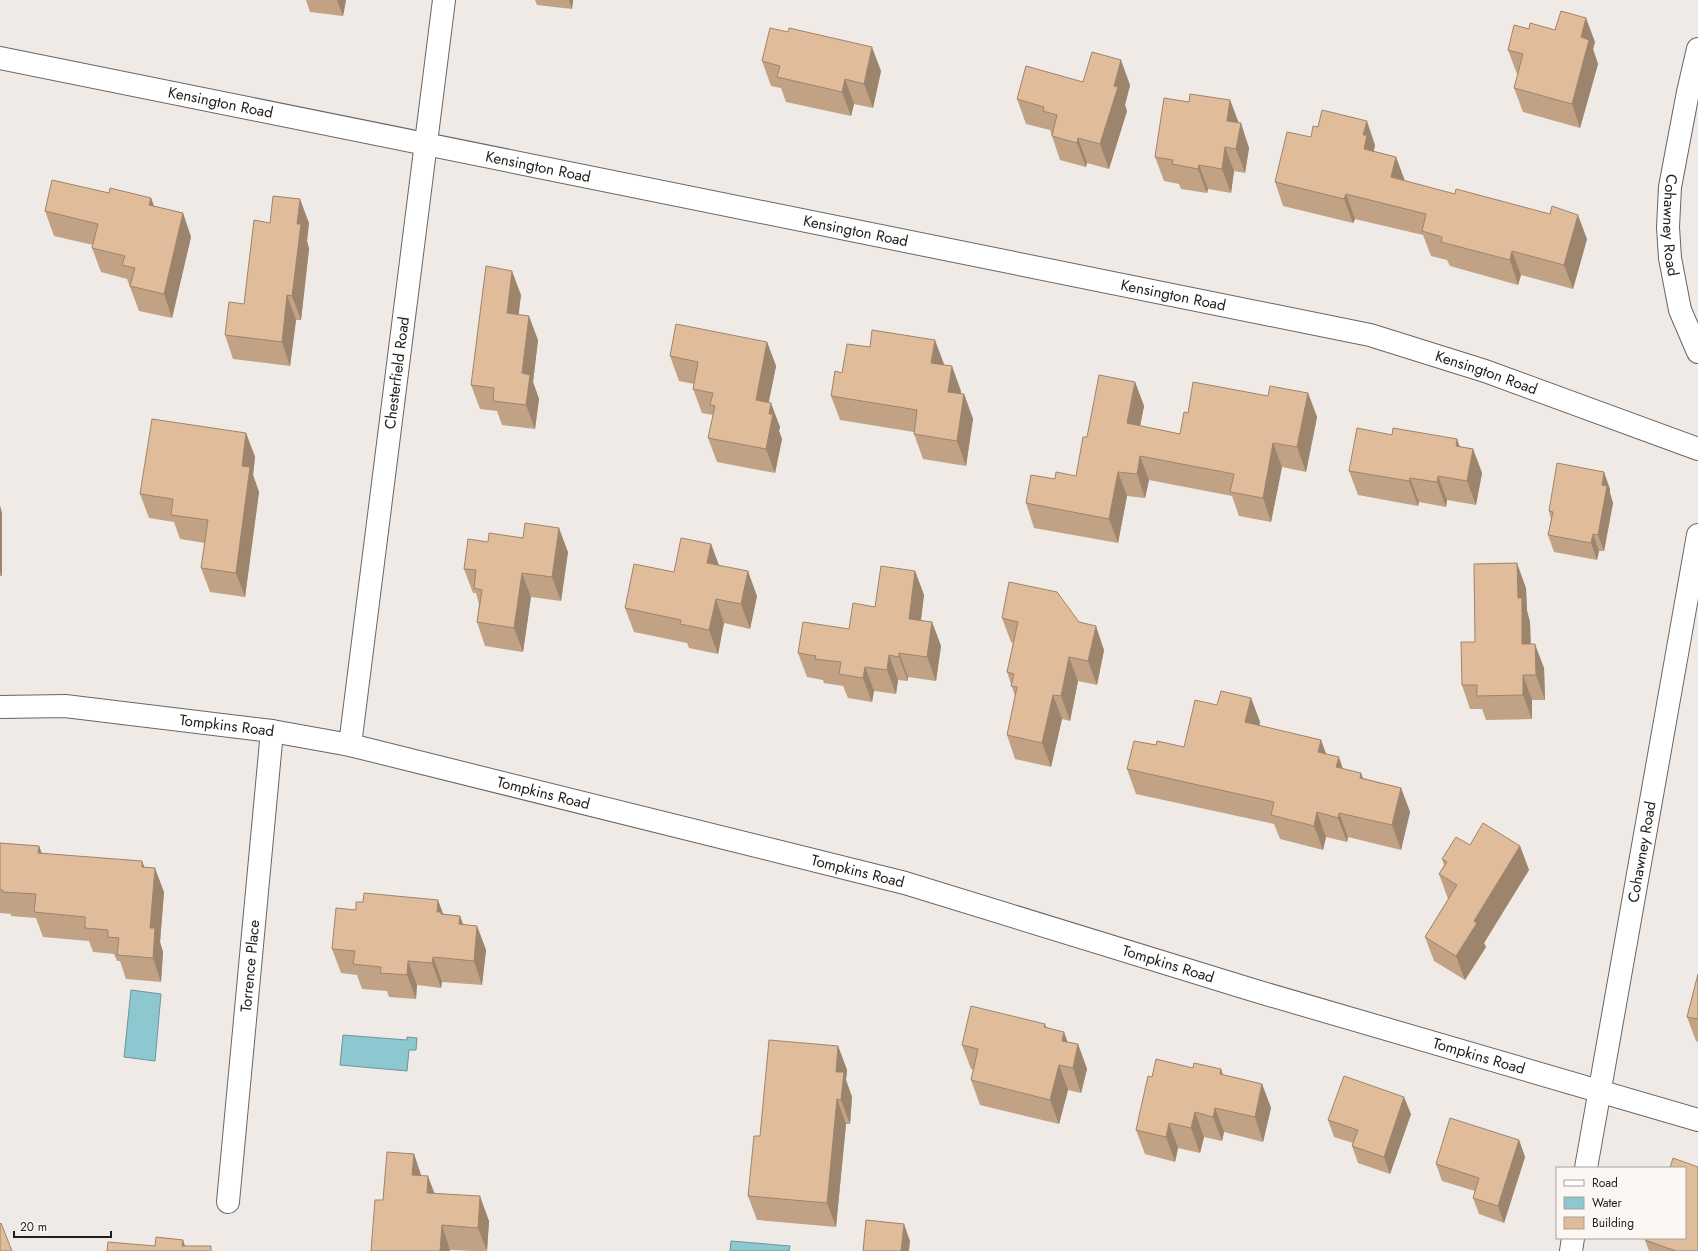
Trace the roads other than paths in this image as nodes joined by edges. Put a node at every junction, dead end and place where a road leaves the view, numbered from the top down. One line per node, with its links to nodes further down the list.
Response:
1 (444, 0): 4 (street, Chesterfield Road)
2 (1698, 48): 5 (street, Cohawney Road)
3 (0, 58): 4 (street, Kensington Road)
4 (427, 143): 6 (street, Kensington Road); 10 (street, Chesterfield Road)
5 (1698, 352)
6 (1698, 449)
7 (1698, 535): 11 (street, Cohawney Road)
8 (0, 707): 9 (street, Tompkins Road)
9 (272, 731): 10 (street, Tompkins Road); 14 (street, Torrence Place)
10 (350, 745): 11 (street, Tompkins Road)
11 (1600, 1090): 12 (street, Tompkins Road); 13 (street, Cohawney Road)
12 (1698, 1120)
13 (1586, 1167)
14 (228, 1202)
15 (1573, 1239): 16 (street)
16 (1571, 1251)

